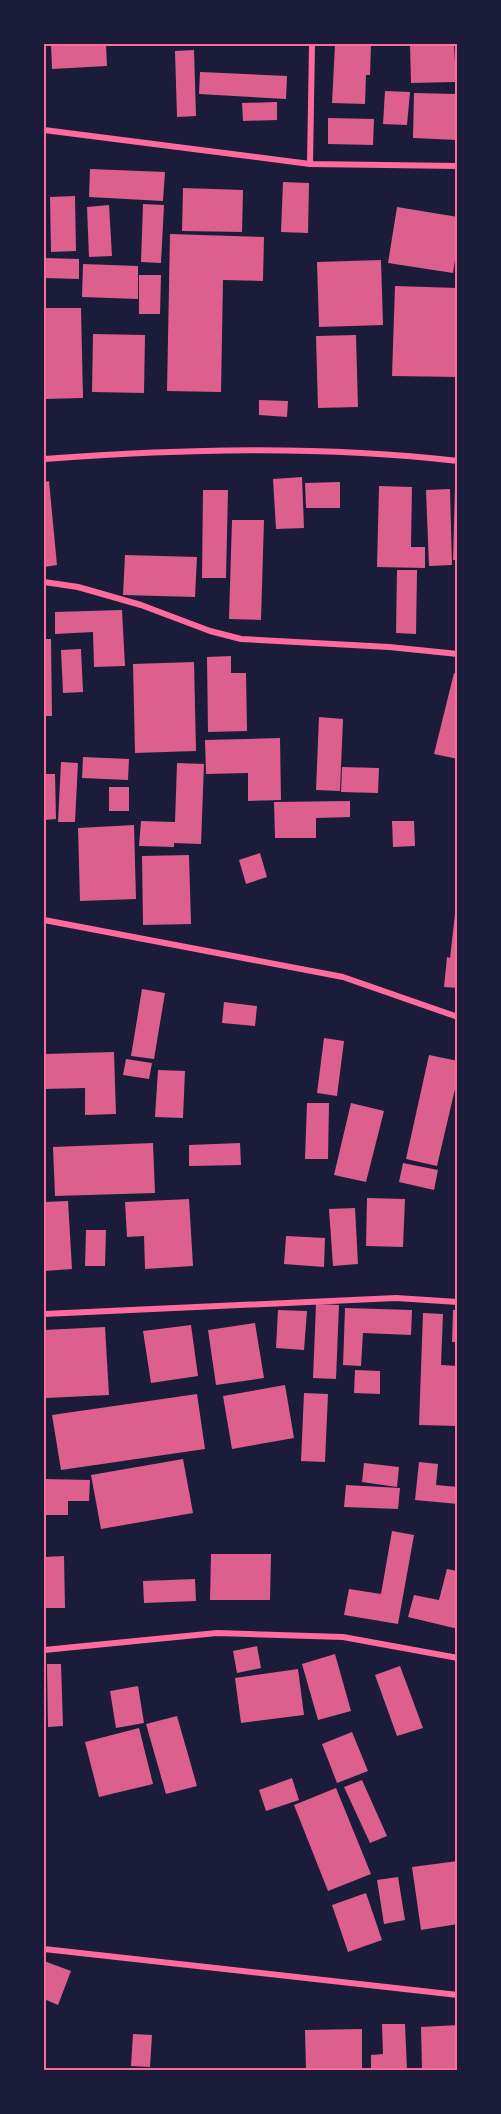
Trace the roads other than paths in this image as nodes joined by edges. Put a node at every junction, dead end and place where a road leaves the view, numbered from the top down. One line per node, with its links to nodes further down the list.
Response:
1 (312, 44): 3 (street)
2 (44, 130): 3 (street)
3 (310, 164): 4 (street)
4 (458, 166)
5 (44, 459): 6 (street)
6 (458, 461)
7 (44, 582): 8 (street)
8 (458, 654)
9 (44, 920): 10 (street)
10 (458, 1017)
11 (458, 1302): 12 (street)
12 (44, 1314)
13 (44, 1650): 14 (street)
14 (458, 1658)
15 (44, 1949): 16 (street)
16 (458, 1995)

